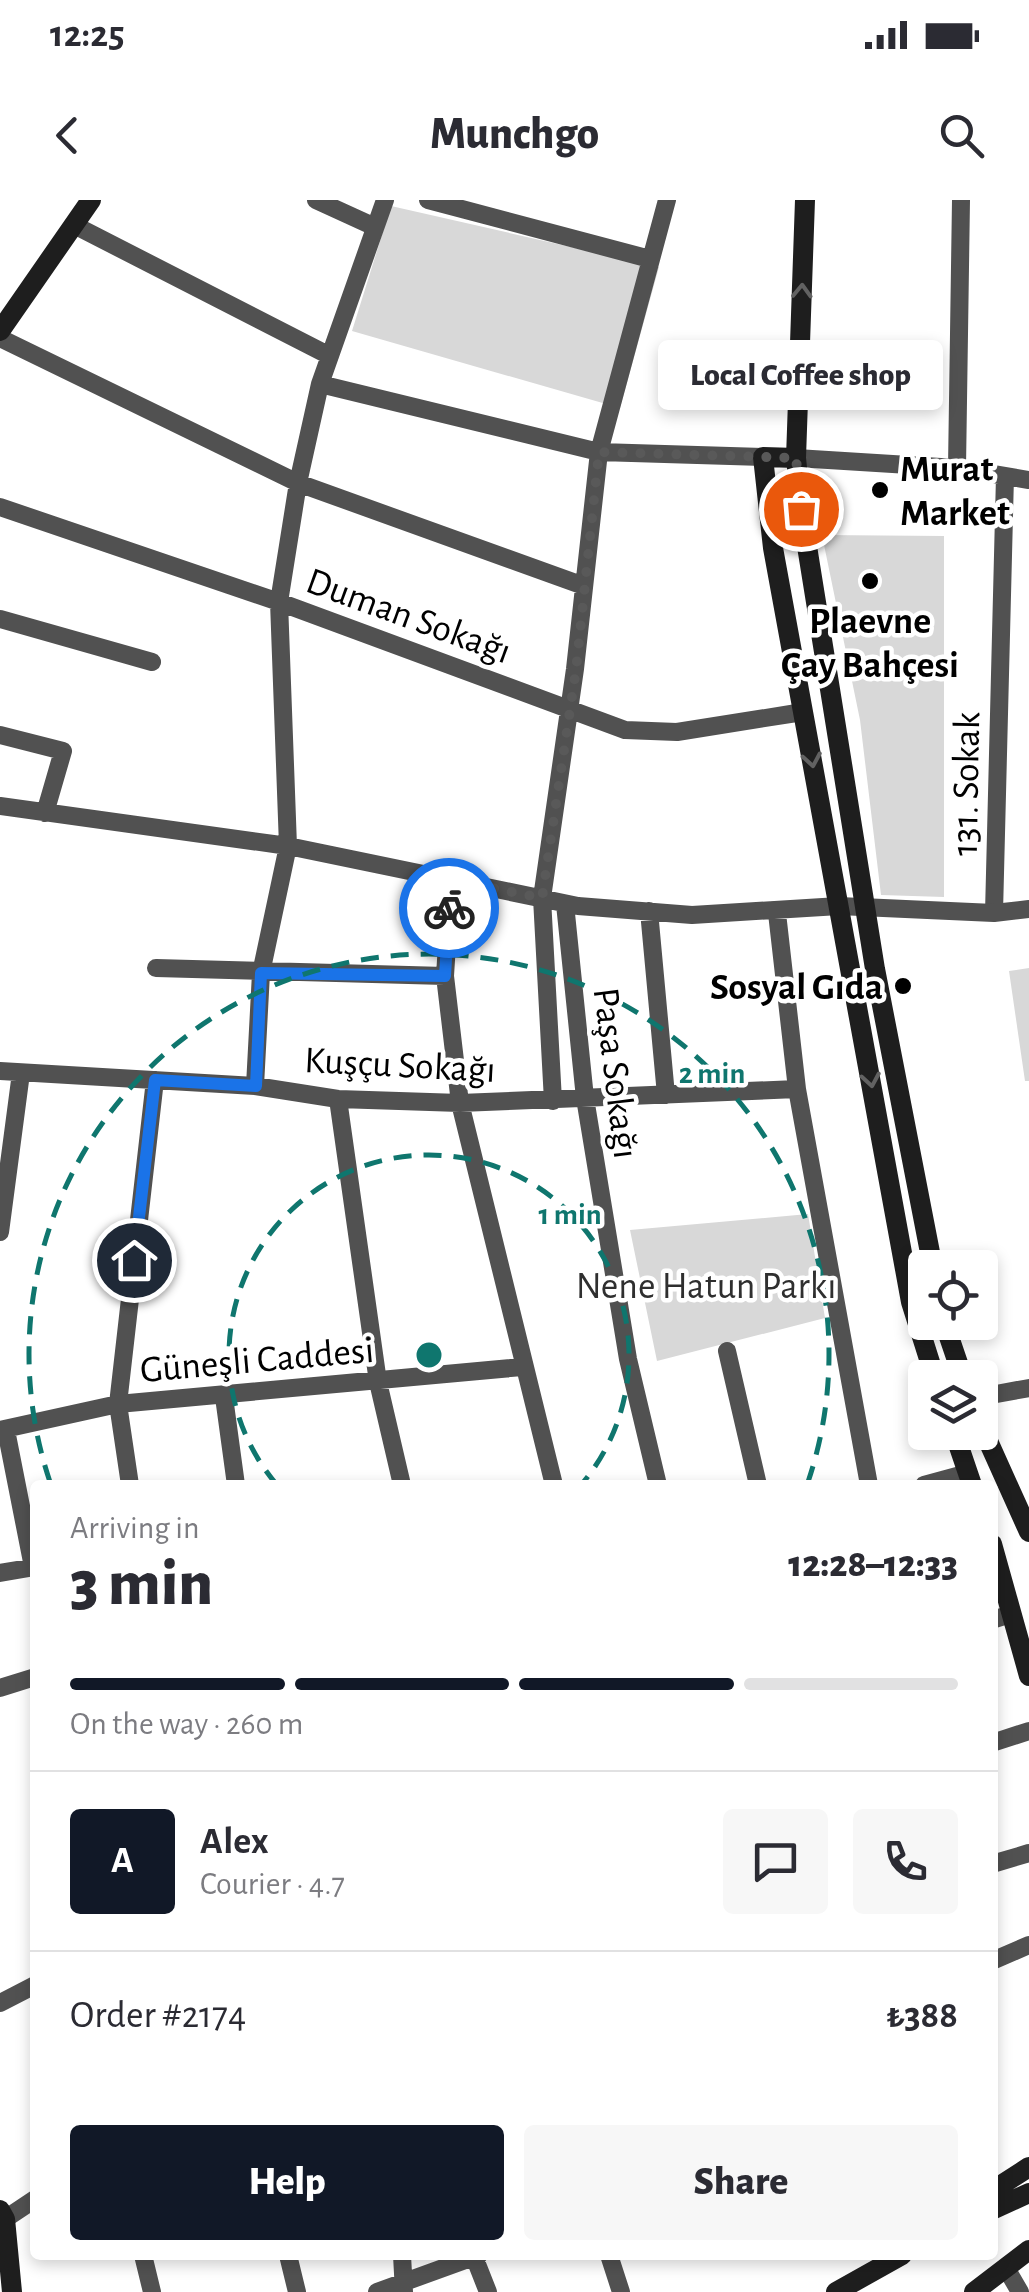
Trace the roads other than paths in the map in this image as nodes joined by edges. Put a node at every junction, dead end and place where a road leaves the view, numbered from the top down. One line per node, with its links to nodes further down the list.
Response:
1 (91, 200): 8 (main road)
2 (316, 200): 9 (street)
3 (385, 200): 9 (street)
4 (428, 200): 10 (street)
5 (668, 200): 10 (street, Paşa Sokağı)
6 (805, 200): 16 (main road, one-way to 6)
7 (961, 200): 17 (street)
8 (76, 226): 11 (main road); 12 (street)
9 (376, 227): 12 (street)
10 (650, 260): 14 (street, Paşa Sokağı)
11 (0, 334): 20 (street)
12 (330, 356): 13 (street)
13 (320, 384): 14 (street); 20 (street)
14 (599, 452): 15 (street); 22 (street, Paşa Sokağı)
15 (763, 457): 16 (main road); 27 (main road)
16 (796, 458): 17 (street); 36 (main road)
17 (957, 468): 18 (street)
18 (1005, 476): 19 (street); 40 (street, 131. Sokak)
19 (1029, 480)
20 (298, 484): 22 (street); 23 (street)
21 (0, 506): 23 (street, Duman Sokağı)
22 (584, 586): 26 (street, Paşa Sokağı)
23 (279, 602): 26 (street, Duman Sokağı); 31 (street)
24 (0, 619): 25 (street)
25 (152, 662)
26 (570, 707): 27 (street, Duman Sokağı); 33 (street, Paşa Sokağı)
27 (803, 712): 35 (main road, one-way to 35)
28 (0, 735): 30 (street)
29 (0, 806): 30 (street)
30 (44, 813): 31 (street)
31 (288, 846): 32 (street); 42 (street)
32 (451, 880): 33 (street); 43 (street)
33 (542, 898): 34 (street); 52 (street, Paşa Sokağı)
34 (565, 904): 38 (street); 50 (street, Paşa Sokağı)
35 (839, 906): 36 (street); 39 (street); 57 (main road, one-way to 57)
36 (864, 906): 40 (street); 55 (main road)
37 (1029, 909): 40 (street)
38 (648, 912): 39 (street); 49 (street)
39 (777, 912): 48 (street)
40 (994, 913)
41 (156, 968): 42 (street)
42 (261, 973): 43 (street); 47 (street)
43 (445, 976): 53 (street)
44 (0, 1071): 45 (street, Kuşçu Sokağı)
45 (21, 1073): 46 (street, Kuşçu Sokağı); 54 (street)
46 (155, 1080): 47 (street, Kuşçu Sokağı); 63 (street)
47 (256, 1086): 51 (street, Kuşçu Sokağı)
48 (797, 1089): 49 (street, Kuşçu Sokağı); 74 (street)
49 (666, 1095): 50 (street, Kuşçu Sokağı)
50 (585, 1098): 52 (street, Kuşçu Sokağı); 72 (street, Paşa Sokağı)
51 (338, 1099): 53 (street, Kuşçu Sokağı); 59 (street)
52 (554, 1101): 53 (street, Kuşçu Sokağı)
53 (460, 1103): 58 (street)
54 (0, 1232)
55 (929, 1250)
56 (727, 1351): 73 (street)
57 (929, 1360)
58 (522, 1367): 59 (street, Güneşli Caddesi); 71 (street)
59 (378, 1382): 62 (street, Güneşli Caddesi); 70 (street)
60 (1029, 1388): 61 (street)
61 (998, 1394)
62 (224, 1396): 63 (street, Güneşli Caddesi); 69 (street)
63 (118, 1404): 64 (street, Güneşli Caddesi); 68 (street)
64 (3, 1430): 76 (street)
65 (960, 1450): 67 (main road)
66 (993, 1450): 75 (main road)
67 (970, 1479)
68 (129, 1480)
69 (235, 1480)
70 (401, 1480)
71 (553, 1480)
72 (657, 1480)
73 (757, 1480)
74 (869, 1480)
75 (1027, 1518)
76 (30, 1549)
77 (998, 1566): 80 (main road)
78 (30, 1568): 79 (street)
79 (0, 1573)
80 (1011, 1615): 81 (main road)
81 (1029, 1676)
82 (30, 1679): 83 (street)
83 (0, 1688)
84 (1029, 1730): 85 (street)
85 (998, 1741)
86 (1029, 1853): 87 (street)
87 (998, 1862)
88 (1029, 1945): 89 (street)
89 (998, 1958)
90 (30, 1988): 91 (street)
91 (0, 2003)
92 (1029, 2167): 93 (main road)
93 (998, 2187)
94 (1029, 2192): 96 (main road)
95 (30, 2203): 97 (street)
96 (998, 2207)
97 (3, 2227): 108 (main road)
98 (1029, 2250): 106 (main road)
99 (144, 2260): 109 (street)
100 (289, 2260): 110 (street)
101 (402, 2260): 107 (street)
102 (470, 2260): 107 (street)
103 (478, 2260): 112 (street)
104 (610, 2260): 113 (street)
105 (892, 2260): 114 (main road)
106 (1006, 2268): 115 (main road); 116 (street)
107 (404, 2287): 111 (street)
108 (12, 2292)
109 (152, 2292)
110 (296, 2292)
111 (376, 2292)
112 (488, 2292)
113 (620, 2292)
114 (836, 2292)
115 (974, 2292)
116 (1020, 2292)

